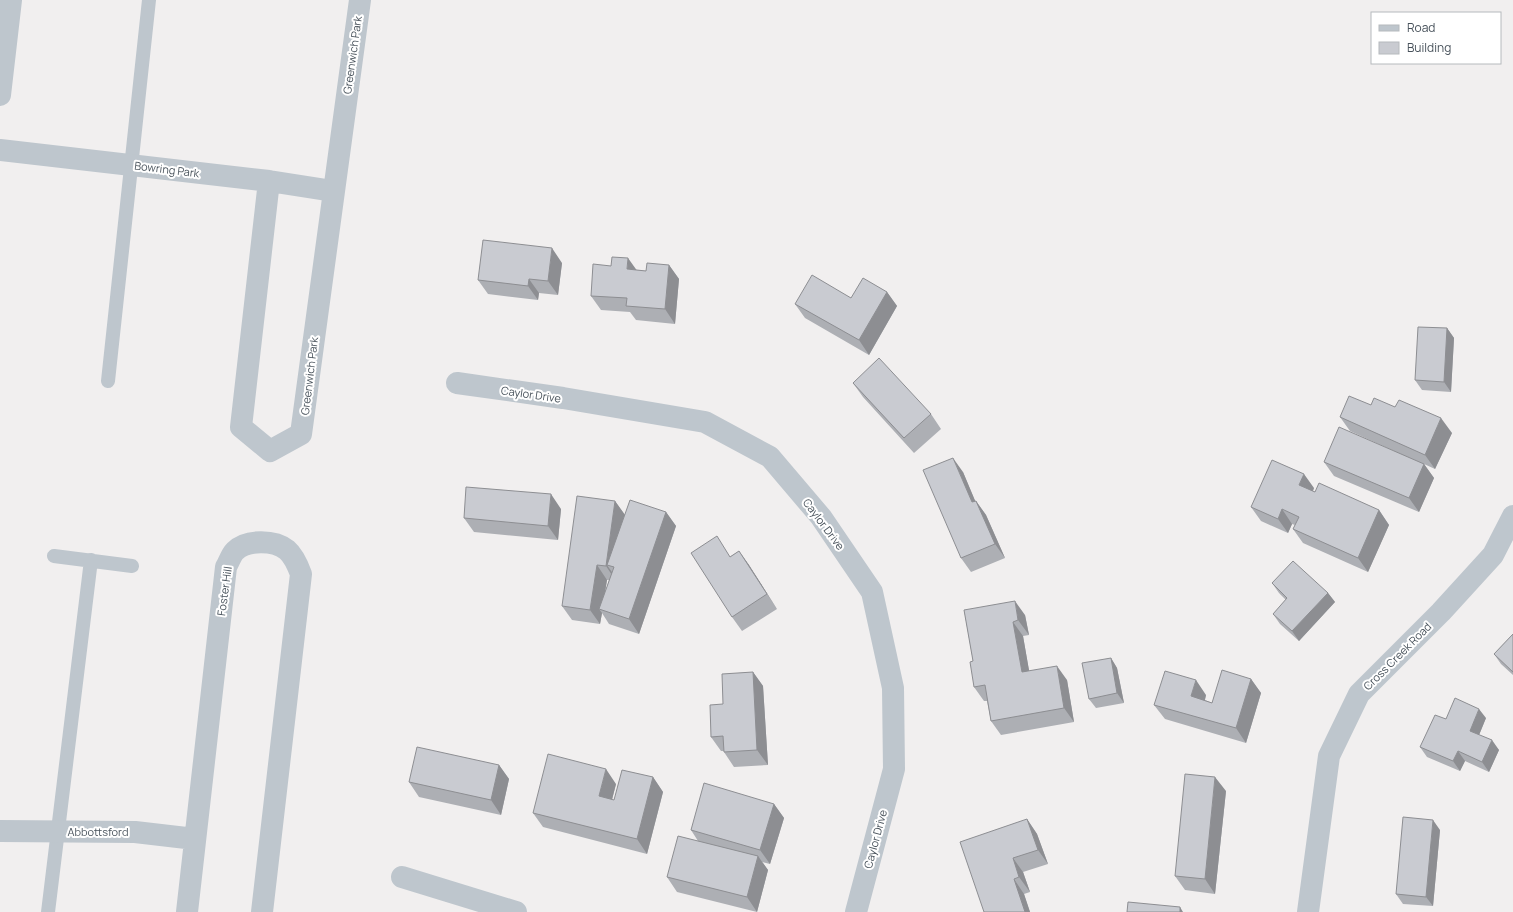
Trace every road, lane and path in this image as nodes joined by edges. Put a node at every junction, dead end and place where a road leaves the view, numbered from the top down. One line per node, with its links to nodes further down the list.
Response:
1 (11, 0): 4 (street)
2 (149, 0): 6 (lane)
3 (360, 0): 8 (street, Greenwich Park)
4 (0, 95)
5 (0, 150): 6 (street, Bowring Park)
6 (131, 165): 7 (street, Bowring Park); 9 (lane)
7 (269, 181): 8 (street, Bowring Park); 8 (street, Greenwich Park)
8 (333, 191)
9 (108, 381)
10 (457, 383): 23 (street, Caylor Drive)
11 (1513, 516): 24 (street, Cross Creek Road)
12 (54, 556): 13 (lane)
13 (91, 560): 14 (lane); 16 (lane)
14 (132, 566)
15 (0, 831): 16 (street, Abbottsford)
16 (58, 831): 17 (street, Abbottsford); 19 (lane)
17 (195, 839): 20 (street, Foster Hill); 21 (street, Foster Hill)
18 (402, 877): 22 (street)
19 (48, 912)
20 (187, 912)
21 (262, 912)
22 (516, 912)
23 (856, 912)
24 (1308, 912)

